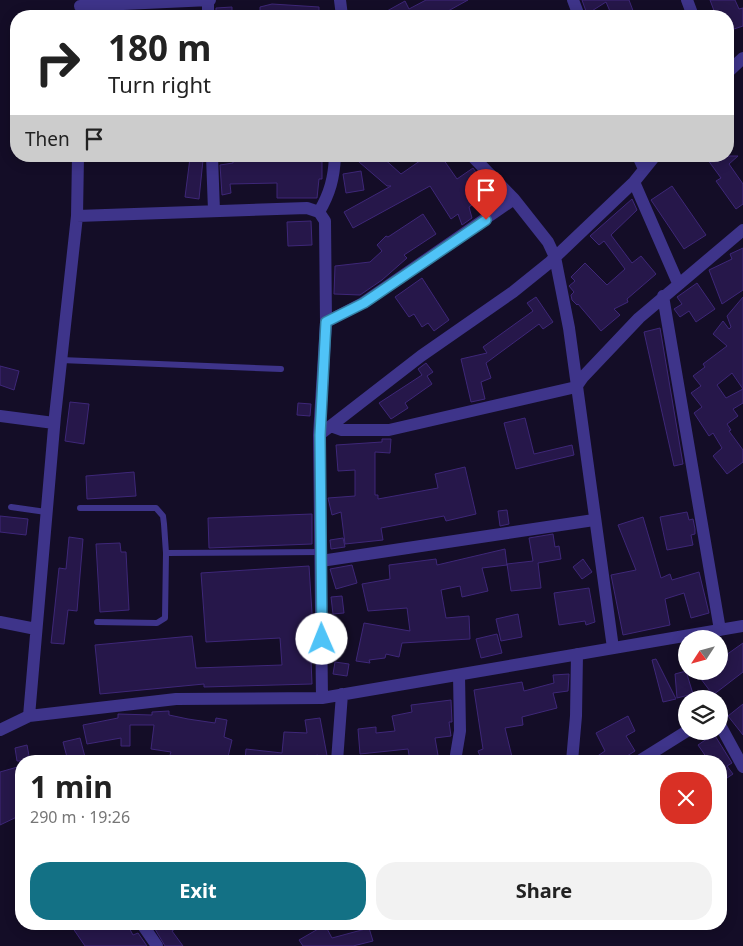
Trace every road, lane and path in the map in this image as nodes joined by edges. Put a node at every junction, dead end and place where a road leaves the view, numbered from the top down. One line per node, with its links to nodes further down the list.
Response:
1 (209, 0): 2 (street)
2 (80, 8)
3 (78, 162): 14 (street)
4 (212, 162): 12 (street)
5 (335, 162): 13 (street)
6 (478, 162): 11 (street)
7 (641, 162): 9 (street)
8 (650, 162): 9 (street)
9 (644, 169): 10 (street)
10 (634, 182): 16 (street); 17 (street)
11 (514, 199): 16 (street); 19 (street)
12 (214, 212): 13 (street); 14 (street)
13 (319, 212): 19 (street)
14 (77, 216): 20 (street)
15 (743, 230): 17 (street)
16 (555, 256): 22 (street); 25 (street)
17 (678, 283): 18 (street)
18 (663, 296): 22 (street); 37 (street)
19 (326, 322): 26 (street)
20 (61, 360): 21 (lane); 24 (street)
21 (281, 369)
22 (576, 387): 25 (street); 30 (street)
23 (0, 416): 24 (street)
24 (54, 423): 29 (street)
25 (331, 426): 26 (street)
26 (320, 435): 32 (street)
27 (10, 507): 29 (lane)
28 (80, 508): 31 (lane)
29 (46, 512): 36 (street)
30 (594, 520): 32 (street); 39 (street)
31 (166, 553): 32 (lane); 34 (lane)
32 (321, 556): 43 (street)
33 (0, 622): 36 (street)
34 (97, 622)
35 (743, 626): 37 (street)
36 (36, 629): 44 (street)
37 (720, 630)
38 (678, 637): 39 (street)
39 (612, 648): 40 (street)
40 (577, 654): 41 (street); 50 (street)
41 (459, 675): 42 (street); 49 (street)
42 (342, 694): 43 (street); 48 (street)
43 (322, 698): 44 (street)
44 (29, 716): 45 (street)
45 (0, 730)
46 (678, 737): 51 (street)
47 (728, 740): 52 (street)
48 (337, 755)
49 (456, 755)
50 (573, 755)
51 (649, 755)
52 (743, 767)
53 (146, 930): 54 (street)
54 (157, 946)

